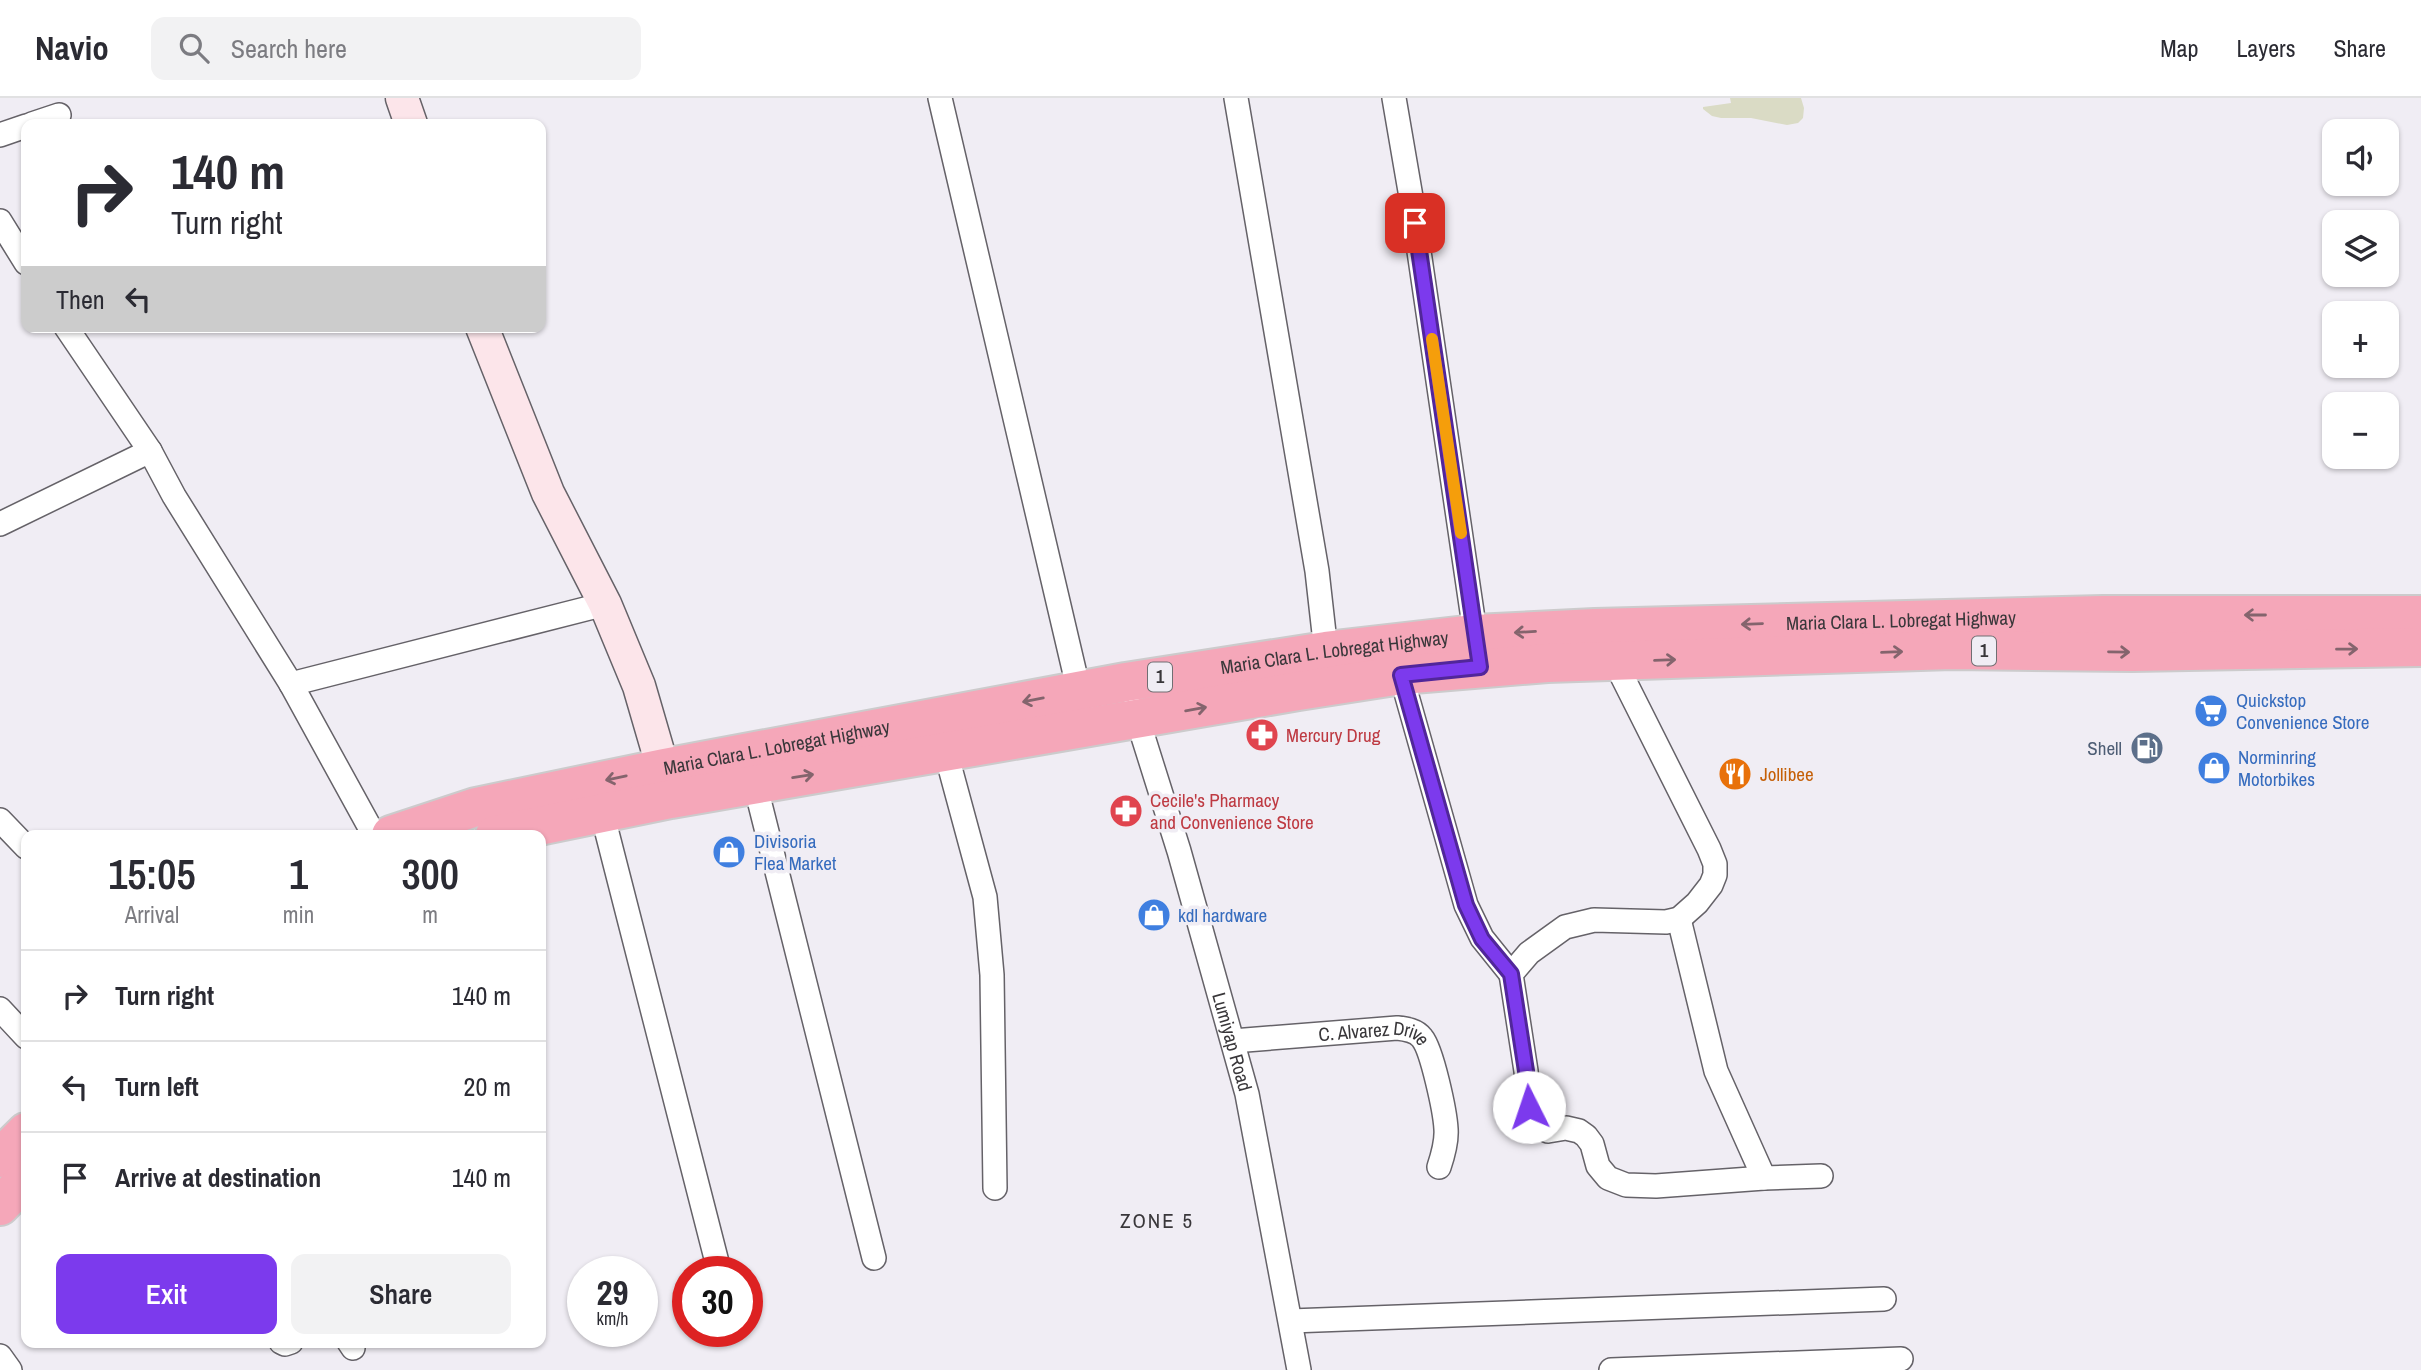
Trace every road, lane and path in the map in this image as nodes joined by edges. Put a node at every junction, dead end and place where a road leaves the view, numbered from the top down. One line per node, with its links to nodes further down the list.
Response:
1 (402, 98): 7 (street)
2 (940, 98): 25 (street)
3 (1236, 98): 20 (street)
4 (1394, 98): 19 (street)
5 (59, 115): 6 (street)
6 (47, 119)
7 (409, 119)
8 (21, 128): 9 (street)
9 (0, 135)
10 (0, 221): 11 (street)
11 (21, 255)
12 (70, 333): 14 (street)
13 (484, 333): 16 (street)
14 (150, 451): 15 (street); 24 (street)
15 (0, 524)
16 (605, 604): 24 (street); 28 (street)
17 (2421, 615): 19 (highway, Maria Clara L. Lobregat Highway / 1, one-way to 19)
18 (2421, 647): 21 (highway, Maria Clara L. Lobregat Highway / 1, one-way to 18)
19 (1478, 650): 20 (highway, Maria Clara L. Lobregat Highway / 1); 21 (highway, Maria Clara L. Lobregat Highway / 1); 22 (highway, Maria Clara L. Lobregat Highway / 1)
20 (1326, 651): 23 (highway, Maria Clara L. Lobregat Highway / 1)
21 (1615, 662): 36 (street)
22 (1401, 675): 26 (highway, Maria Clara L. Lobregat Highway / 1, one-way to 22); 37 (street)
23 (1126, 682): 25 (highway, Maria Clara L. Lobregat Highway / 1); 26 (street, Lumiyap Road)
24 (290, 684): 32 (street)
25 (1079, 691): 28 (highway, Maria Clara L. Lobregat Highway / 1, one-way to 28)
26 (1137, 720): 27 (highway, Maria Clara L. Lobregat Highway / 1); 40 (street, Lumiyap Road)
27 (946, 752): 29 (highway, Maria Clara L. Lobregat Highway / 1, one-way to 27); 47 (street)
28 (668, 784): 29 (highway, Maria Clara L. Lobregat Highway / 1); 30 (highway, Maria Clara L. Lobregat Highway / 1); 33 (highway, Maria Clara L. Lobregat Highway / 1, one-way to 33)
29 (755, 784): 50 (street)
30 (601, 813): 34 (highway, Maria Clara L. Lobregat Highway / 1); 49 (street)
31 (0, 820): 35 (street)
32 (371, 830)
33 (406, 830)
34 (519, 830)
35 (21, 843)
36 (1679, 919): 37 (street); 45 (street)
37 (1511, 974): 45 (street)
38 (0, 1009): 39 (street)
39 (21, 1032)
40 (1233, 1041): 43 (street, C. Alvarez Drive); 52 (street, Lumiyap Road)
41 (21, 1137): 42 (highway)
42 (0, 1158)
43 (1439, 1167)
44 (1821, 1176): 45 (street)
45 (1765, 1178)
46 (21, 1184): 48 (highway)
47 (995, 1188)
48 (0, 1206)
49 (715, 1256)
50 (874, 1258)
51 (1884, 1299): 52 (street)
52 (1291, 1321): 56 (street, Lumiyap Road)
53 (0, 1356): 55 (street)
54 (1901, 1359): 57 (street)
55 (10, 1370)
56 (1299, 1370)
57 (1611, 1370)

